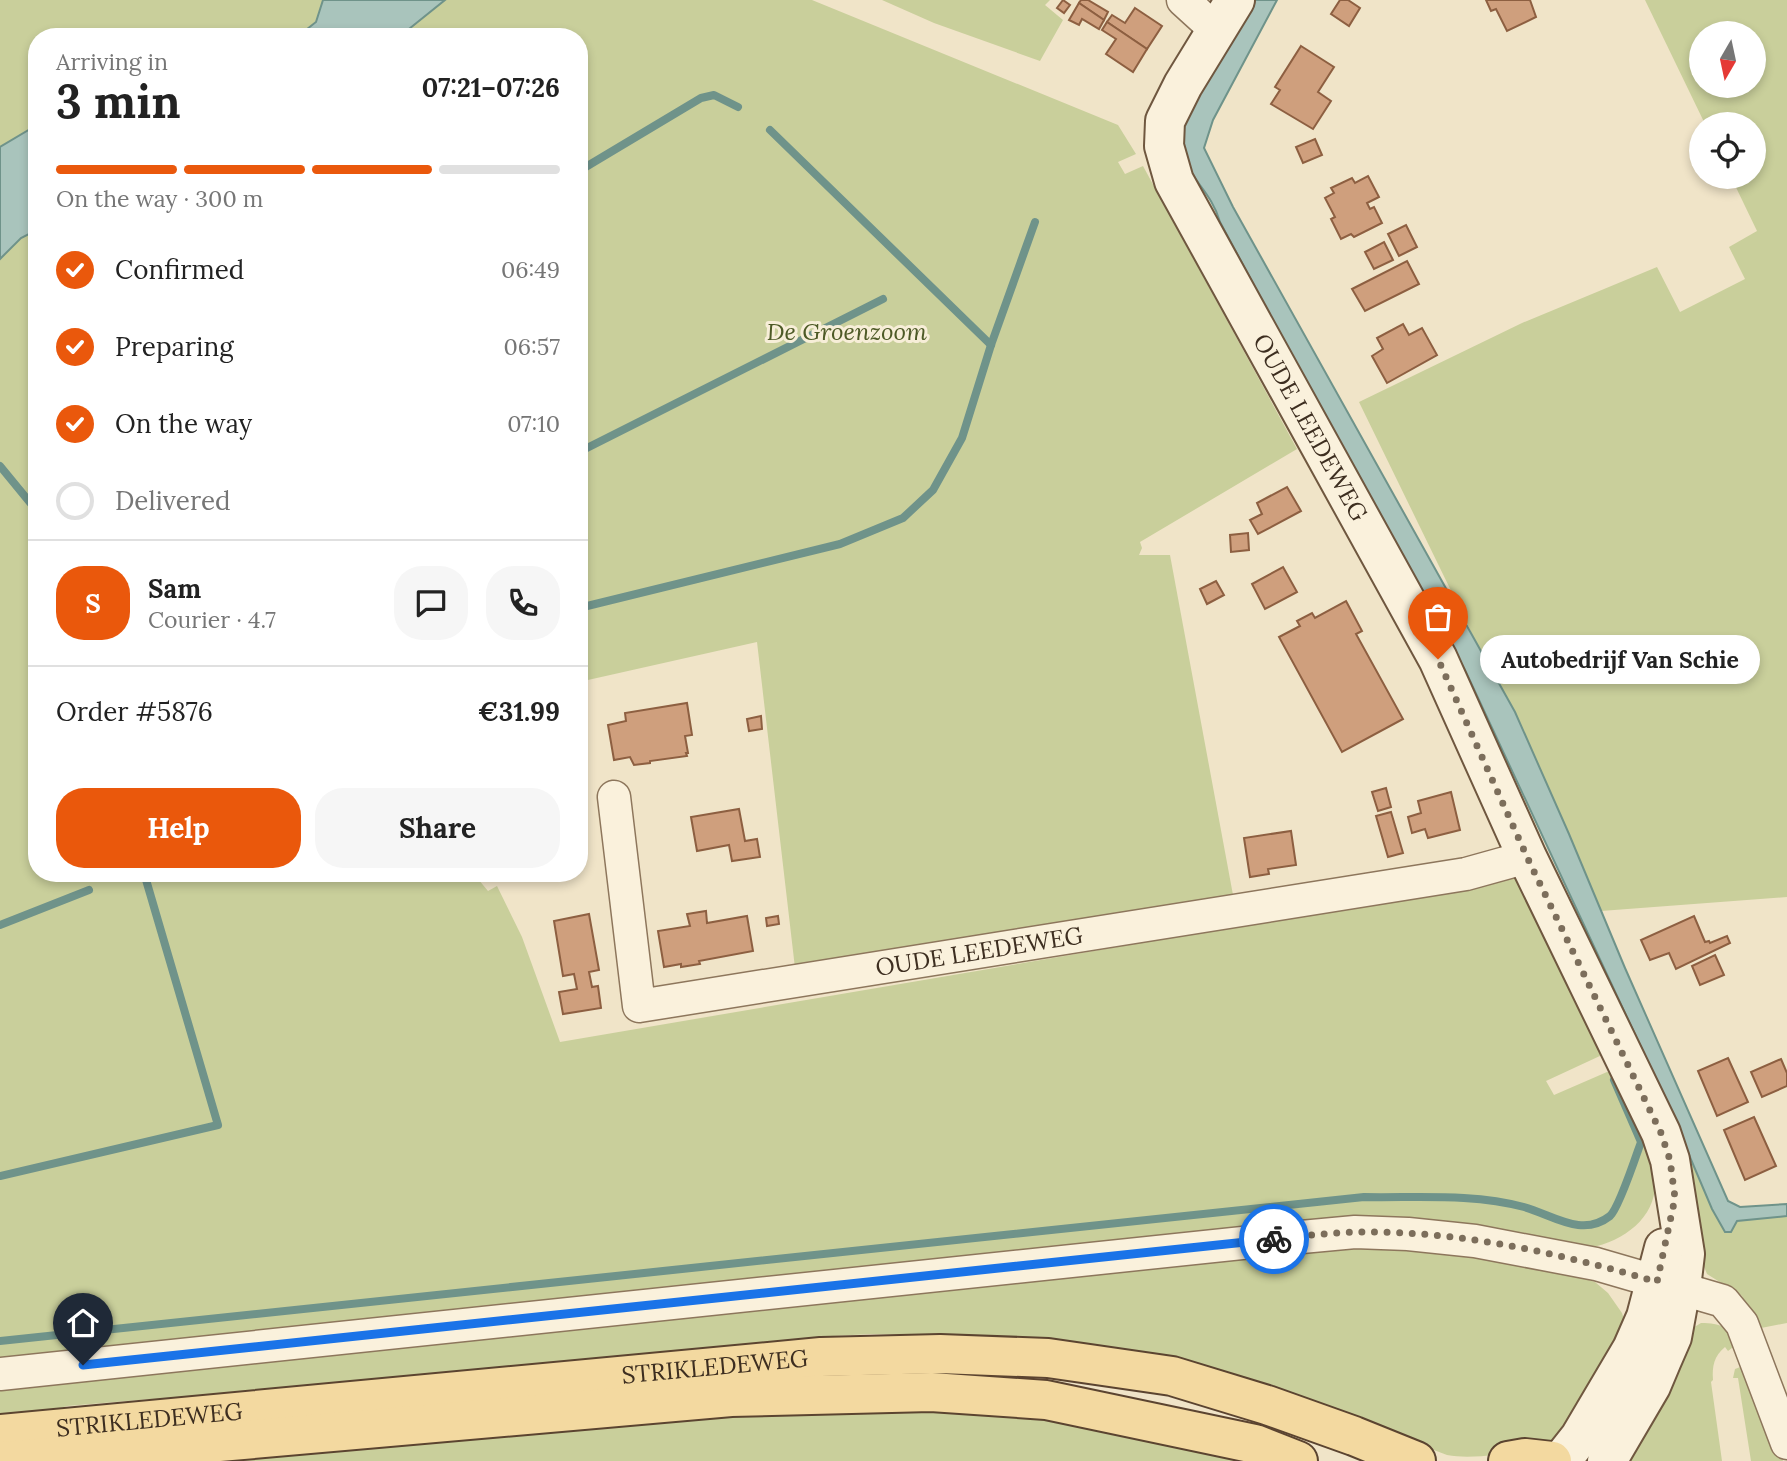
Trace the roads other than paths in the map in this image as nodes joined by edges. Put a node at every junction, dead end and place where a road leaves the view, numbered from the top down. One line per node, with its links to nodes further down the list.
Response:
1 (1183, 0): 2 (street)
2 (1226, 15): 4 (street, OUDE LEEDEWEG)
3 (614, 797): 4 (street, OUDE LEEDEWEG)
4 (1527, 857): 5 (street, OUDE LEEDEWEG)
5 (1669, 1285): 6 (street); 8 (street); 14 (street, OUDE LEEDEWEG); 15 (street, OUDE LEEDEWEG)
6 (0, 1374)
7 (0, 1434): 11 (main road, STRIKLEDEWEG)
8 (1787, 1443)
9 (4, 1461): 10 (main road, STRIKLEDEWEG)
10 (1298, 1461)
11 (1416, 1461)
12 (1508, 1461): 13 (main road)
13 (1552, 1461)
14 (1561, 1461)
15 (1607, 1461)

